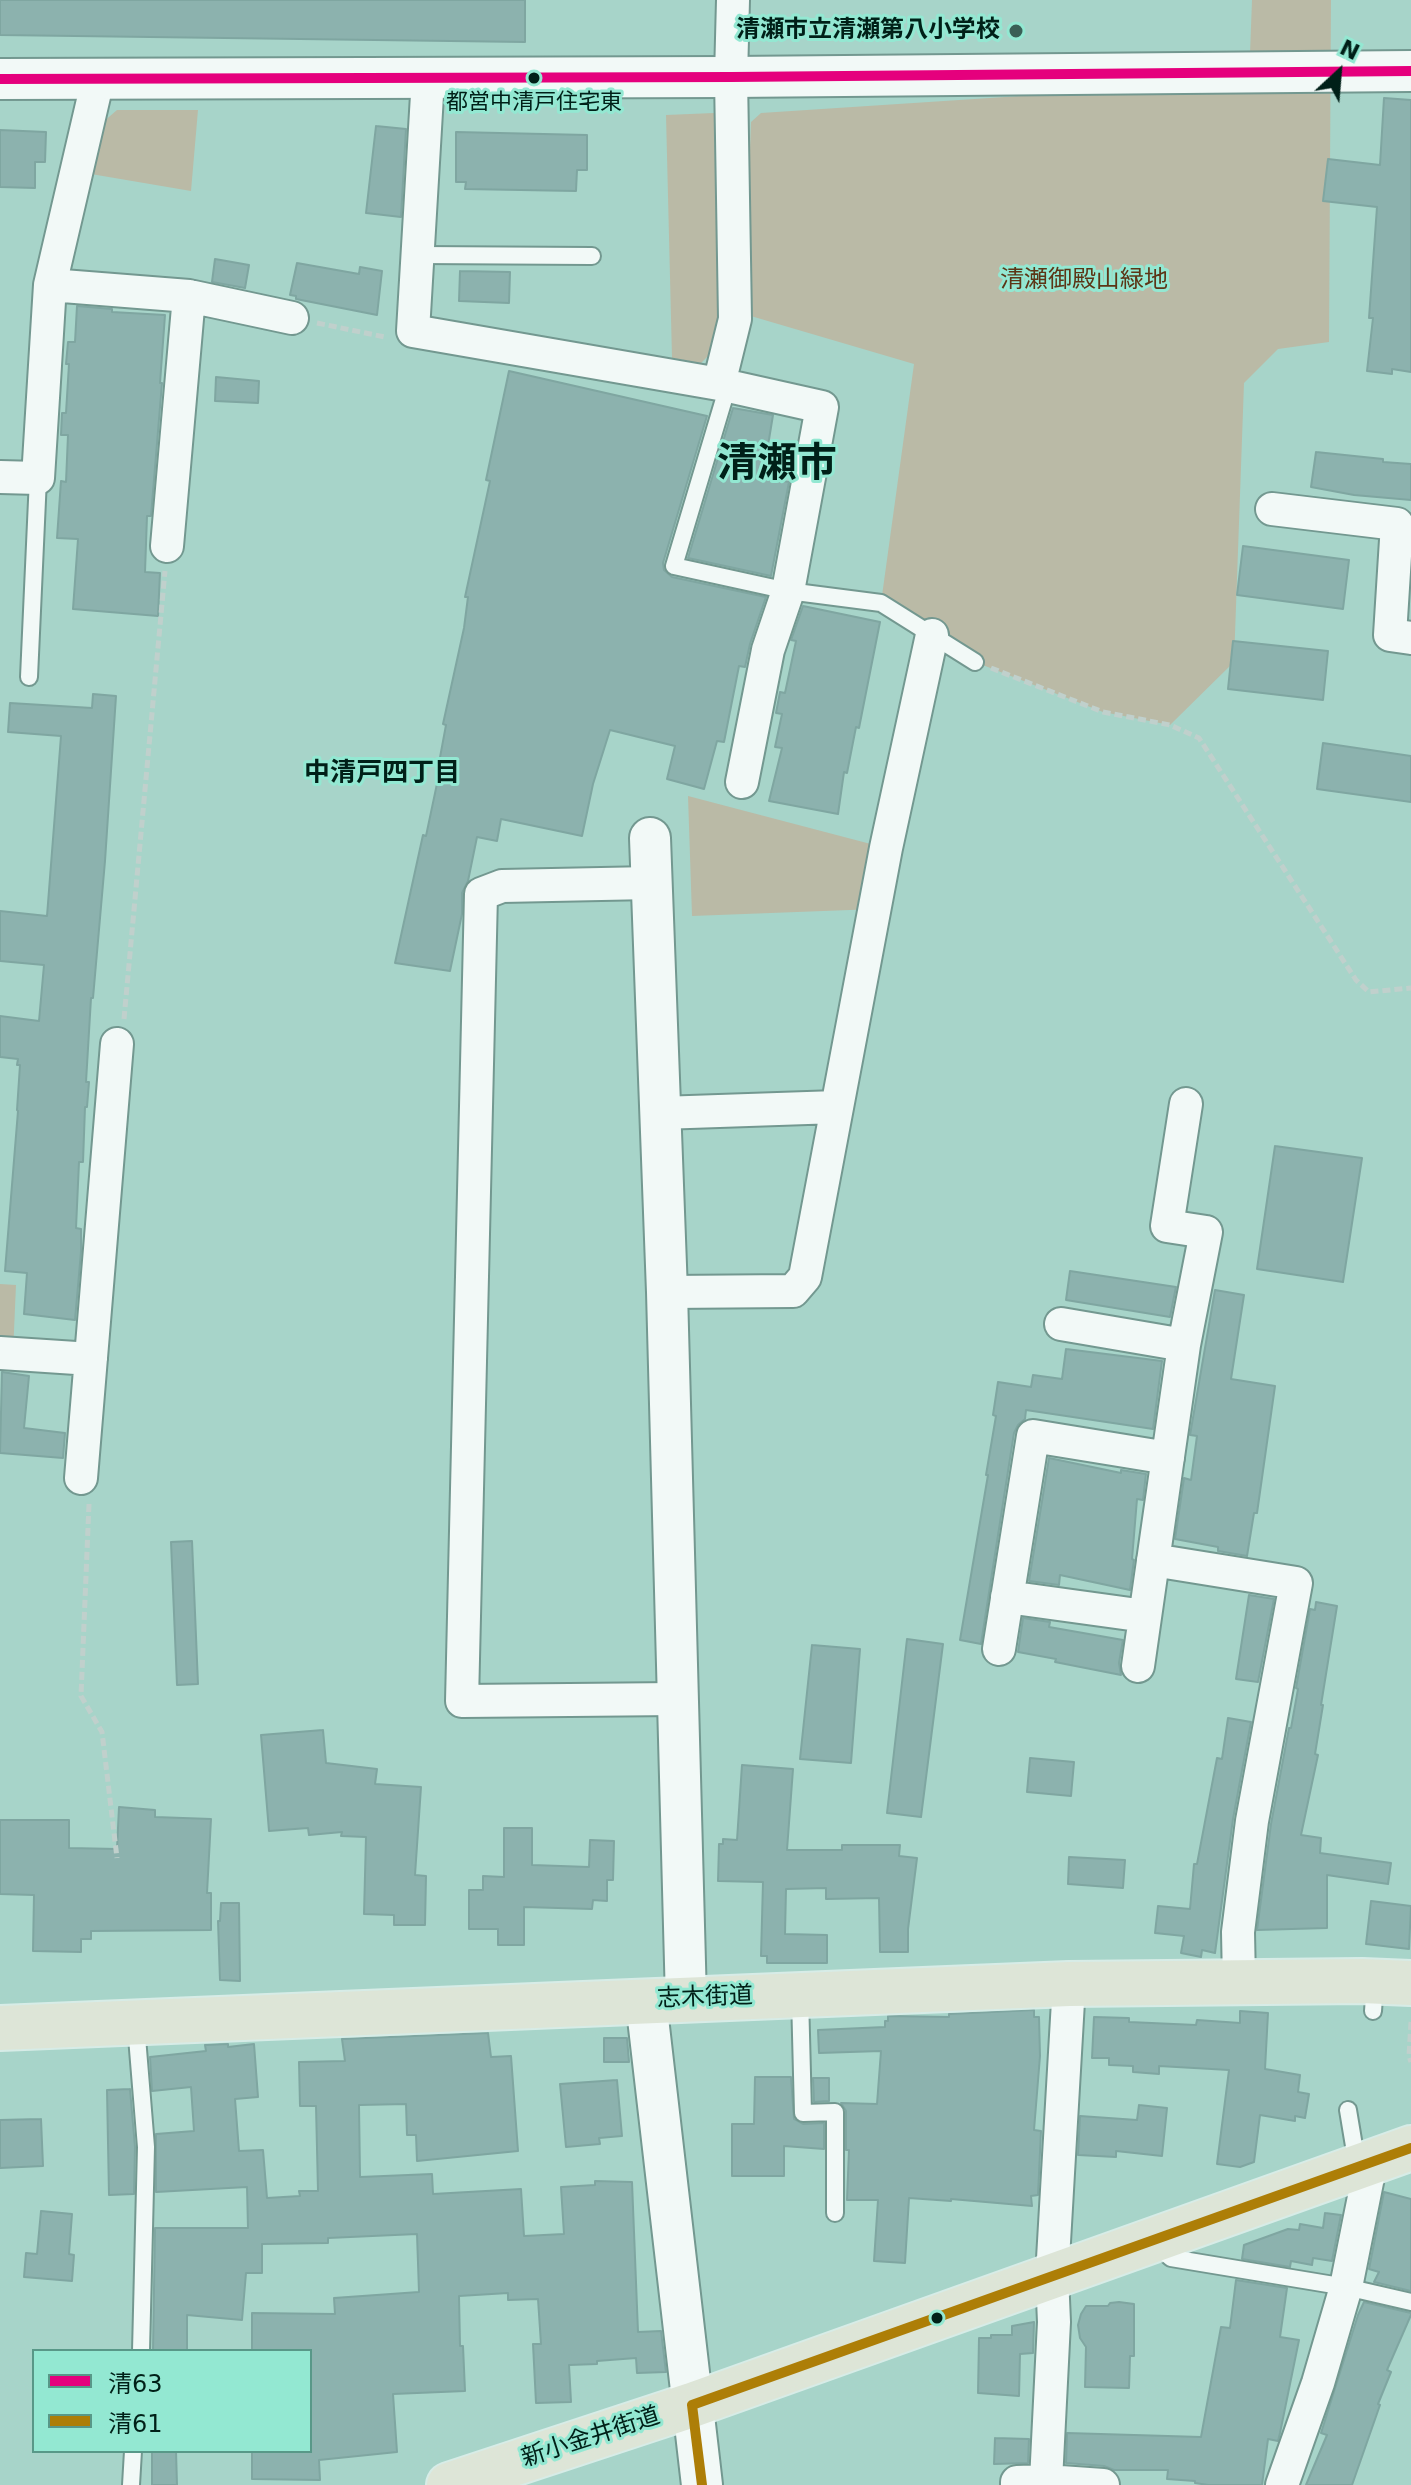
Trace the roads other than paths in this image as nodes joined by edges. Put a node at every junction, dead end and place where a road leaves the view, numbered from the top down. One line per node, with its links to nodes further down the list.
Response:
1 (733, 0): 3 (street)
2 (1411, 71): 3 (street)
3 (731, 77): 4 (street); 12 (street)
4 (428, 78): 6 (street); 7 (street)
5 (0, 79): 6 (street)
6 (98, 79): 9 (street)
7 (418, 255): 8 (lane); 12 (street)
8 (592, 256)
9 (50, 285): 10 (street); 14 (street)
10 (189, 296): 11 (street); 16 (street)
11 (292, 318)
12 (719, 384): 17 (street); 17 (lane)
13 (0, 477): 14 (street)
14 (38, 478): 21 (lane)
15 (1272, 509): 19 (street)
16 (167, 546)
17 (788, 591): 18 (lane); 22 (street)
18 (932, 635): 20 (lane); 27 (street)
19 (1411, 638)
20 (975, 662)
21 (29, 677)
22 (742, 782)
23 (650, 838): 24 (street)
24 (651, 883): 28 (street); 41 (street)
25 (117, 1044): 33 (street)
26 (1186, 1104): 31 (street)
27 (837, 1107): 28 (street); 29 (street)
28 (660, 1113): 29 (street)
29 (667, 1292): 41 (street)
30 (1061, 1324): 31 (street)
31 (1184, 1345): 34 (street)
32 (0, 1353): 33 (street)
33 (91, 1359): 35 (street)
34 (1168, 1458): 36 (street); 37 (street)
35 (81, 1478)
36 (1153, 1560): 38 (street); 42 (street)
37 (1007, 1597): 38 (street); 39 (street)
38 (1145, 1616): 40 (street)
39 (999, 1649)
40 (1138, 1666)
41 (677, 1699): 46 (street)
42 (1239, 1982): 43 (main road, 志木街道); 44 (main road, 志木街道)
43 (1069, 1984): 45 (main road, 志木街道); 53 (street)
44 (1387, 1992)
45 (800, 1995): 46 (main road, 志木街道); 51 (lane)
46 (666, 2000): 47 (main road, 志木街道); 57 (street)
47 (136, 2023): 48 (main road, 志木街道); 56 (lane)
48 (0, 2028)
49 (1348, 2110): 50 (lane)
50 (1380, 2159): 52 (main road, 新小金井街道); 54 (street)
51 (835, 2213)
52 (1152, 2241): 53 (main road, 新小金井街道); 54 (lane)
53 (1052, 2276): 57 (main road, 新小金井街道); 59 (street)
54 (1346, 2287): 55 (lane); 64 (street)
55 (1411, 2302)
56 (141, 2349)
57 (692, 2405): 61 (main road, 新小金井街道); 62 (street)
58 (133, 2453): 60 (lane)
59 (1031, 2483): 63 (street)
60 (131, 2485)
61 (449, 2485)
62 (702, 2485)
63 (1103, 2485)
64 (1282, 2485)

